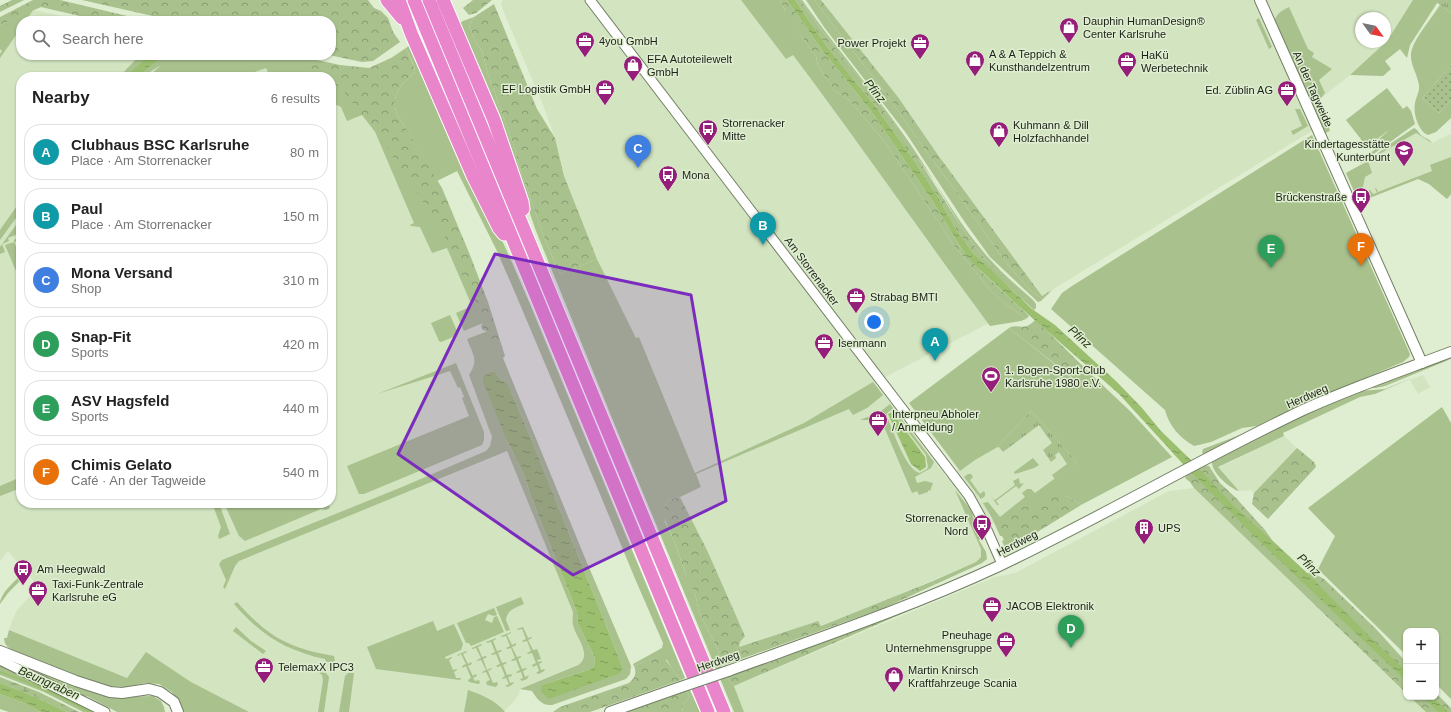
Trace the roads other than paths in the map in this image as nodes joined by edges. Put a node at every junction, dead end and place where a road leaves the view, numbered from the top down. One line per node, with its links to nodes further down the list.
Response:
1 (387, 0): 8 (highway)
2 (399, 0): 8 (highway)
3 (414, 0): 10 (highway)
4 (429, 0): 9 (highway)
5 (590, 0): 13 (street, Am Storrenacker)
6 (1260, 0): 12 (main road, An der Tagweide)
7 (444, 1): 9 (highway)
8 (411, 33): 10 (highway)
9 (524, 227): 22 (highway)
10 (516, 247): 21 (highway)
11 (1451, 352): 12 (main road)
12 (1422, 363): 13 (main road, Herdweg)
13 (1002, 564): 20 (main road, Herdweg, bridge)
14 (0, 650): 16 (main road)
15 (0, 660): 17 (street)
16 (168, 697): 18 (main road); 19 (main road)
17 (105, 712)
18 (171, 712)
19 (178, 712)
20 (610, 712)
21 (708, 712)
22 (724, 712)

